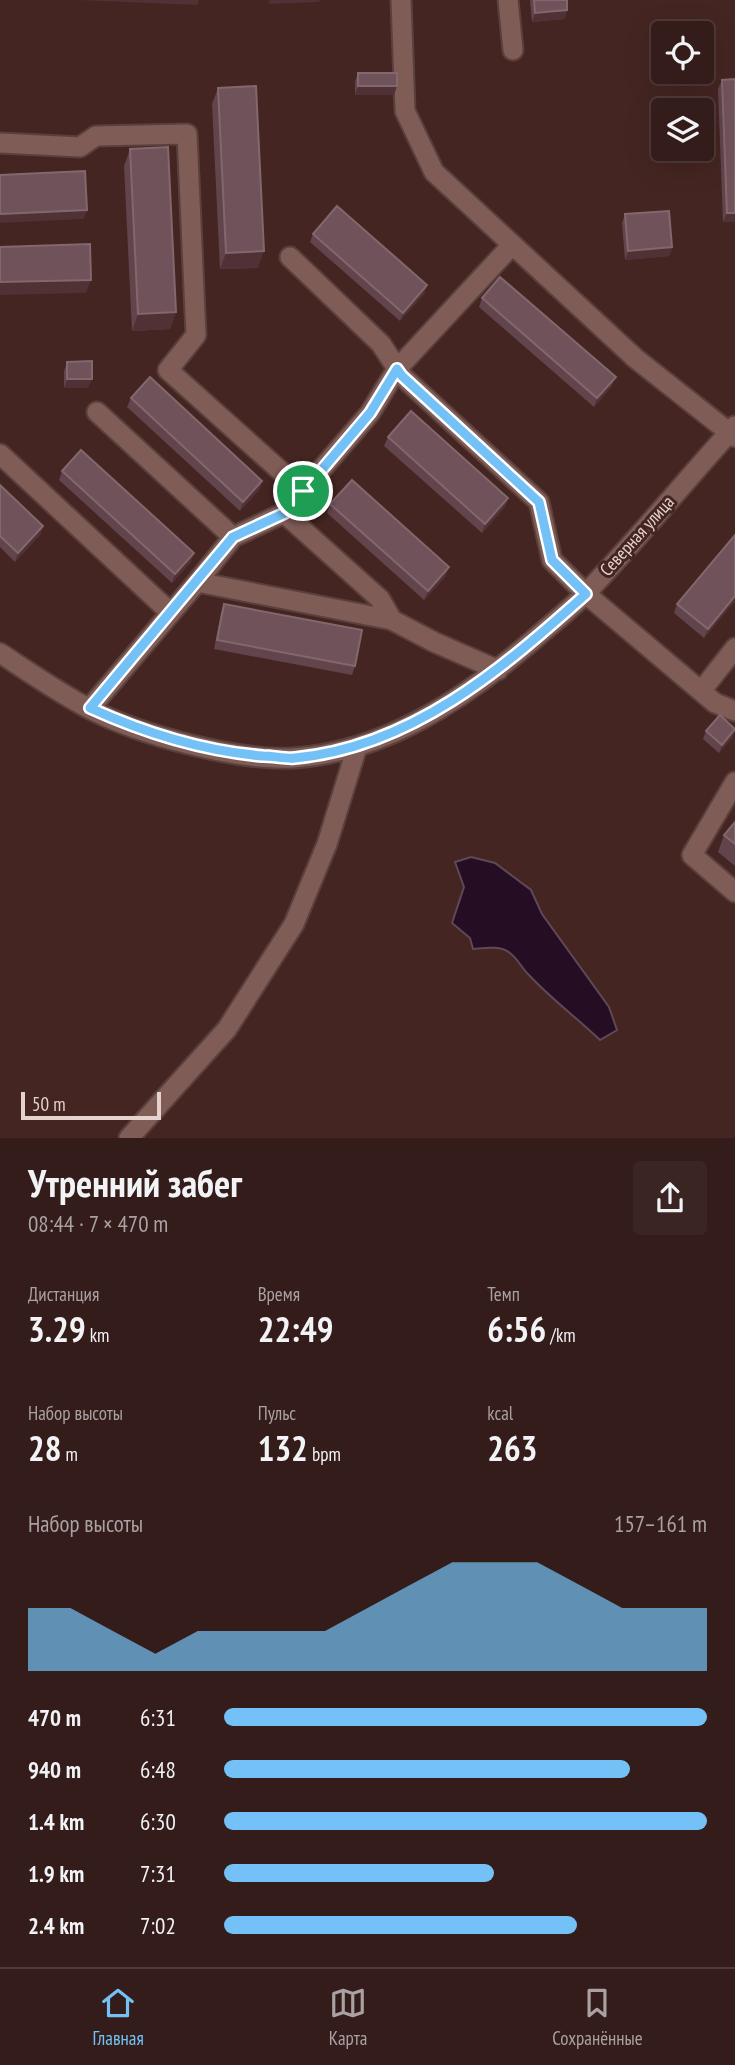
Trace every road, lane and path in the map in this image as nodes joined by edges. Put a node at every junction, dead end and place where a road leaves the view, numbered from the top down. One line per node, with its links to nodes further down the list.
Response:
1 (401, 0): 5 (street)
2 (508, 0): 3 (street)
3 (513, 50)
4 (0, 143): 11 (street)
5 (512, 245): 7 (street); 9 (street)
6 (290, 257): 7 (street)
7 (397, 369): 11 (street); 15 (street)
8 (97, 412): 13 (street)
9 (733, 432): 15 (street, Северная улица)
10 (0, 454): 16 (street)
11 (303, 491): 12 (street)
12 (285, 513): 13 (street); 17 (street)
13 (233, 537): 14 (street)
14 (197, 582): 16 (street); 17 (street)
15 (586, 594): 20 (street, Северная улица); 21 (street)
16 (171, 612): 22 (street)
17 (392, 620): 20 (street)
18 (735, 648): 21 (street)
19 (0, 653): 22 (street, Северная улица)
20 (498, 670): 24 (street, Северная улица)
21 (702, 690): 23 (street)
22 (90, 708): 24 (street, Северная улица)
23 (735, 711)
24 (357, 747): 27 (street)
25 (735, 782): 26 (street)
26 (735, 892)
27 (130, 1138)

